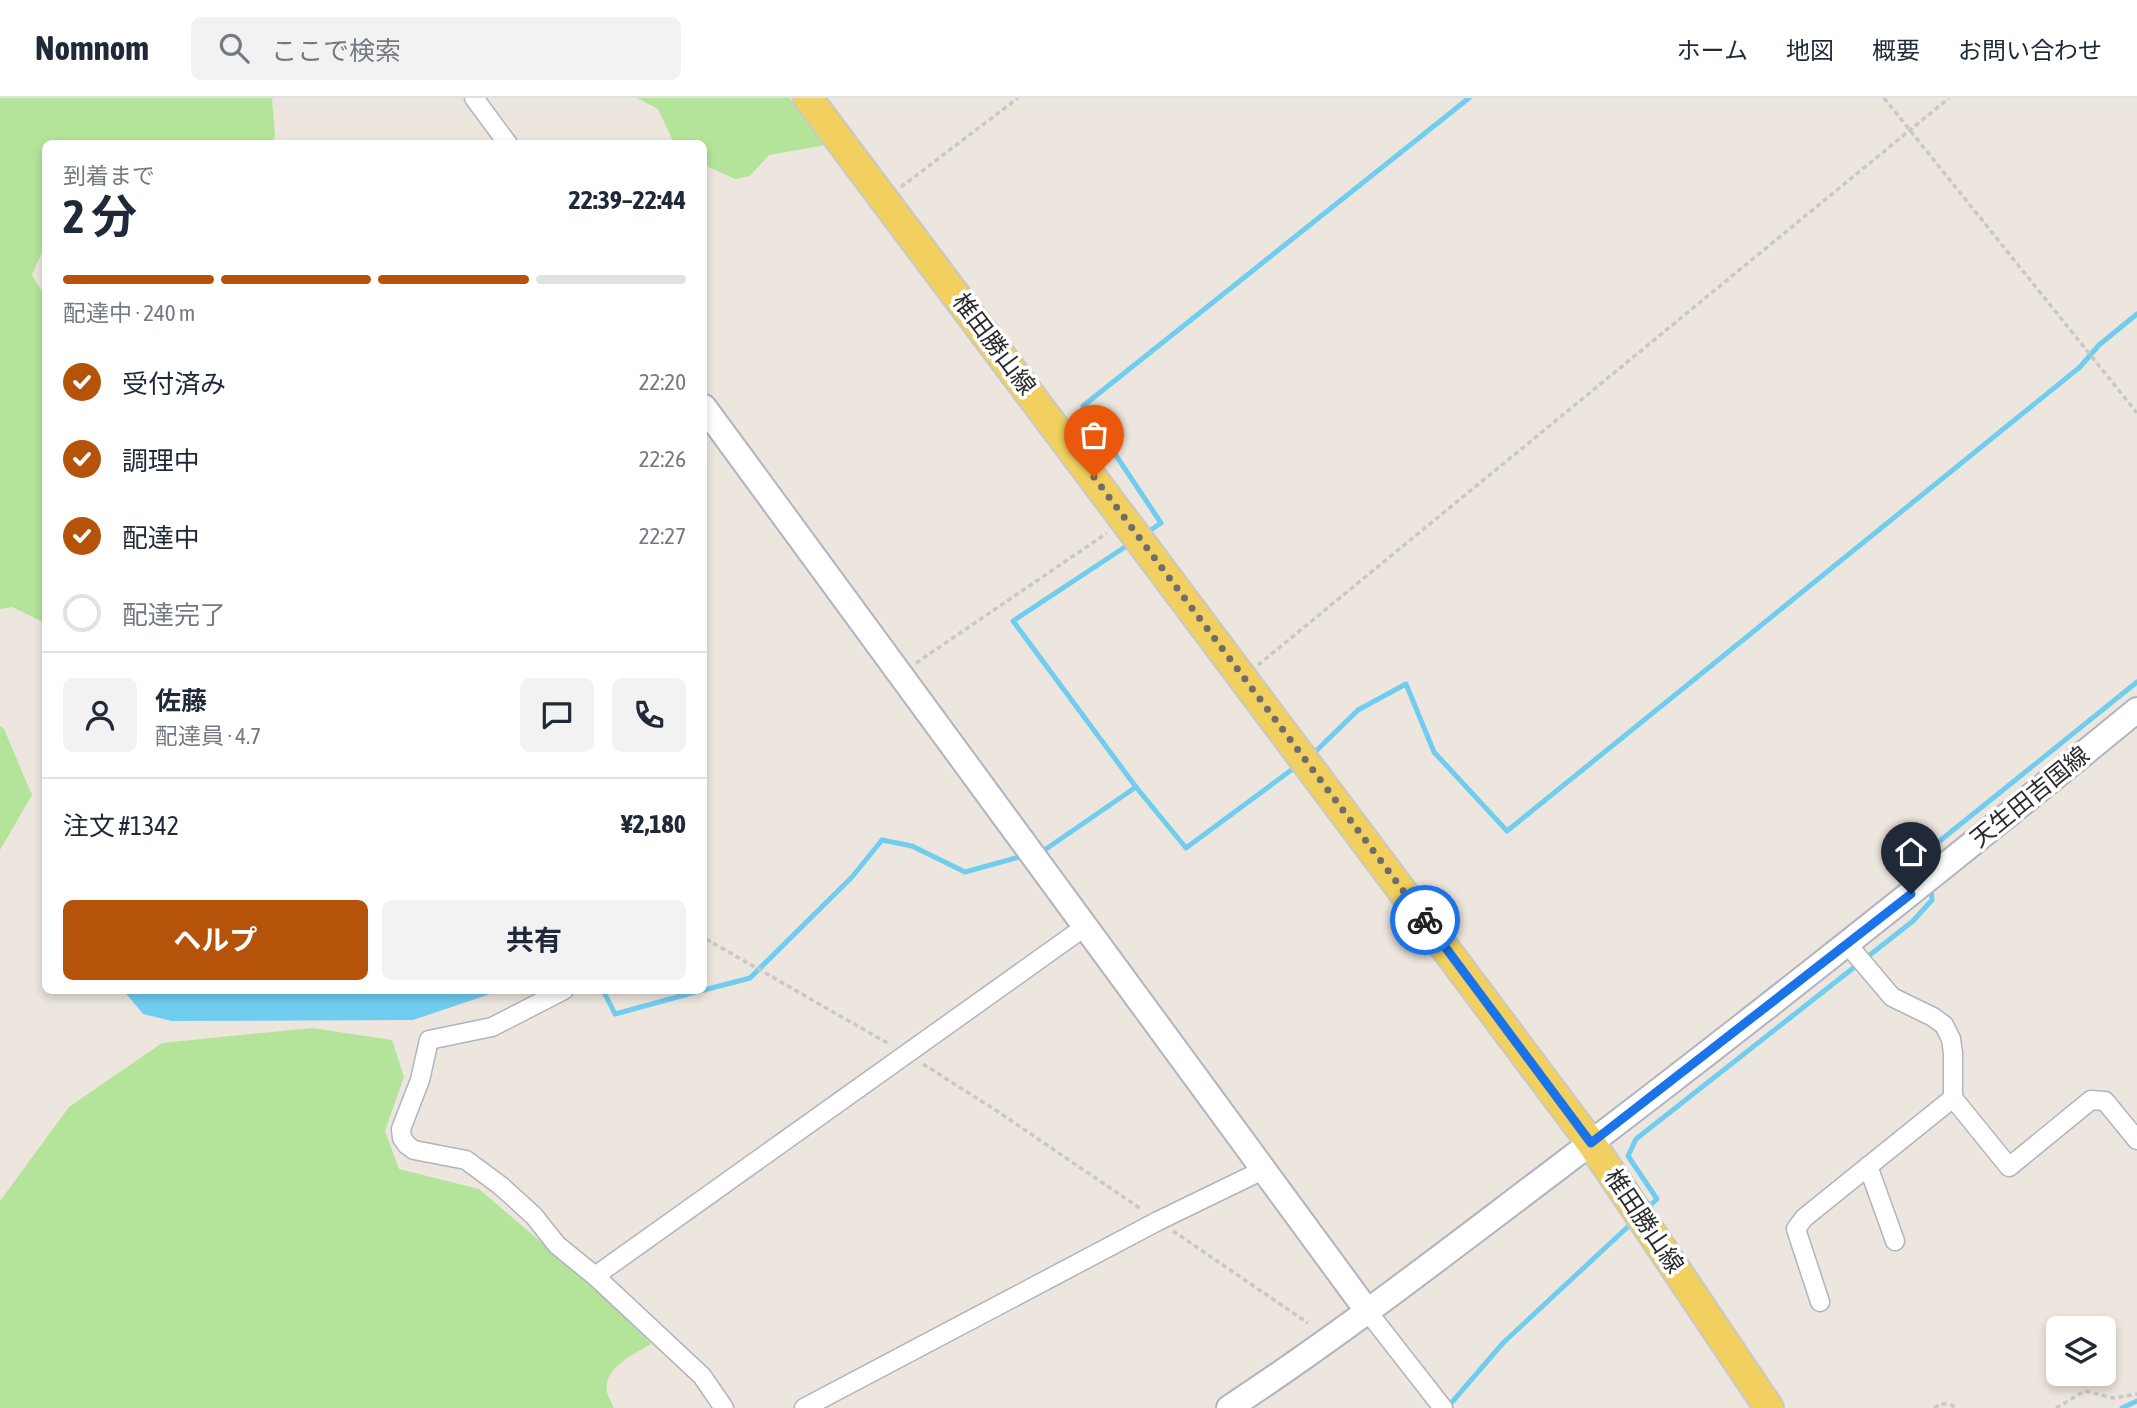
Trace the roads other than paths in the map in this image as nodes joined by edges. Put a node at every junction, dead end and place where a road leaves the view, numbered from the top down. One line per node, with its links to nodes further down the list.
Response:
1 (474, 98): 3 (street)
2 (808, 98): 11 (main road, 椎田勝山線)
3 (505, 140)
4 (707, 411): 6 (street)
5 (2137, 710): 7 (street, 天生田吉国線)
6 (1086, 926): 13 (street); 15 (street)
7 (1848, 945): 9 (street); 11 (street, 天生田吉国線)
8 (556, 994): 15 (street)
9 (1953, 1098): 10 (street); 12 (street)
10 (2136, 1137)
11 (1591, 1143): 17 (street, 天生田吉国線); 22 (main road, 椎田勝山線)
12 (1868, 1166): 14 (street); 16 (street)
13 (1263, 1170): 17 (street); 19 (street)
14 (1895, 1241)
15 (595, 1276): 18 (street)
16 (1820, 1302)
17 (1368, 1312): 20 (street, 天生田吉国線); 21 (street)
18 (724, 1408)
19 (804, 1408)
20 (1229, 1408)
21 (1443, 1408)
22 (1769, 1408)

